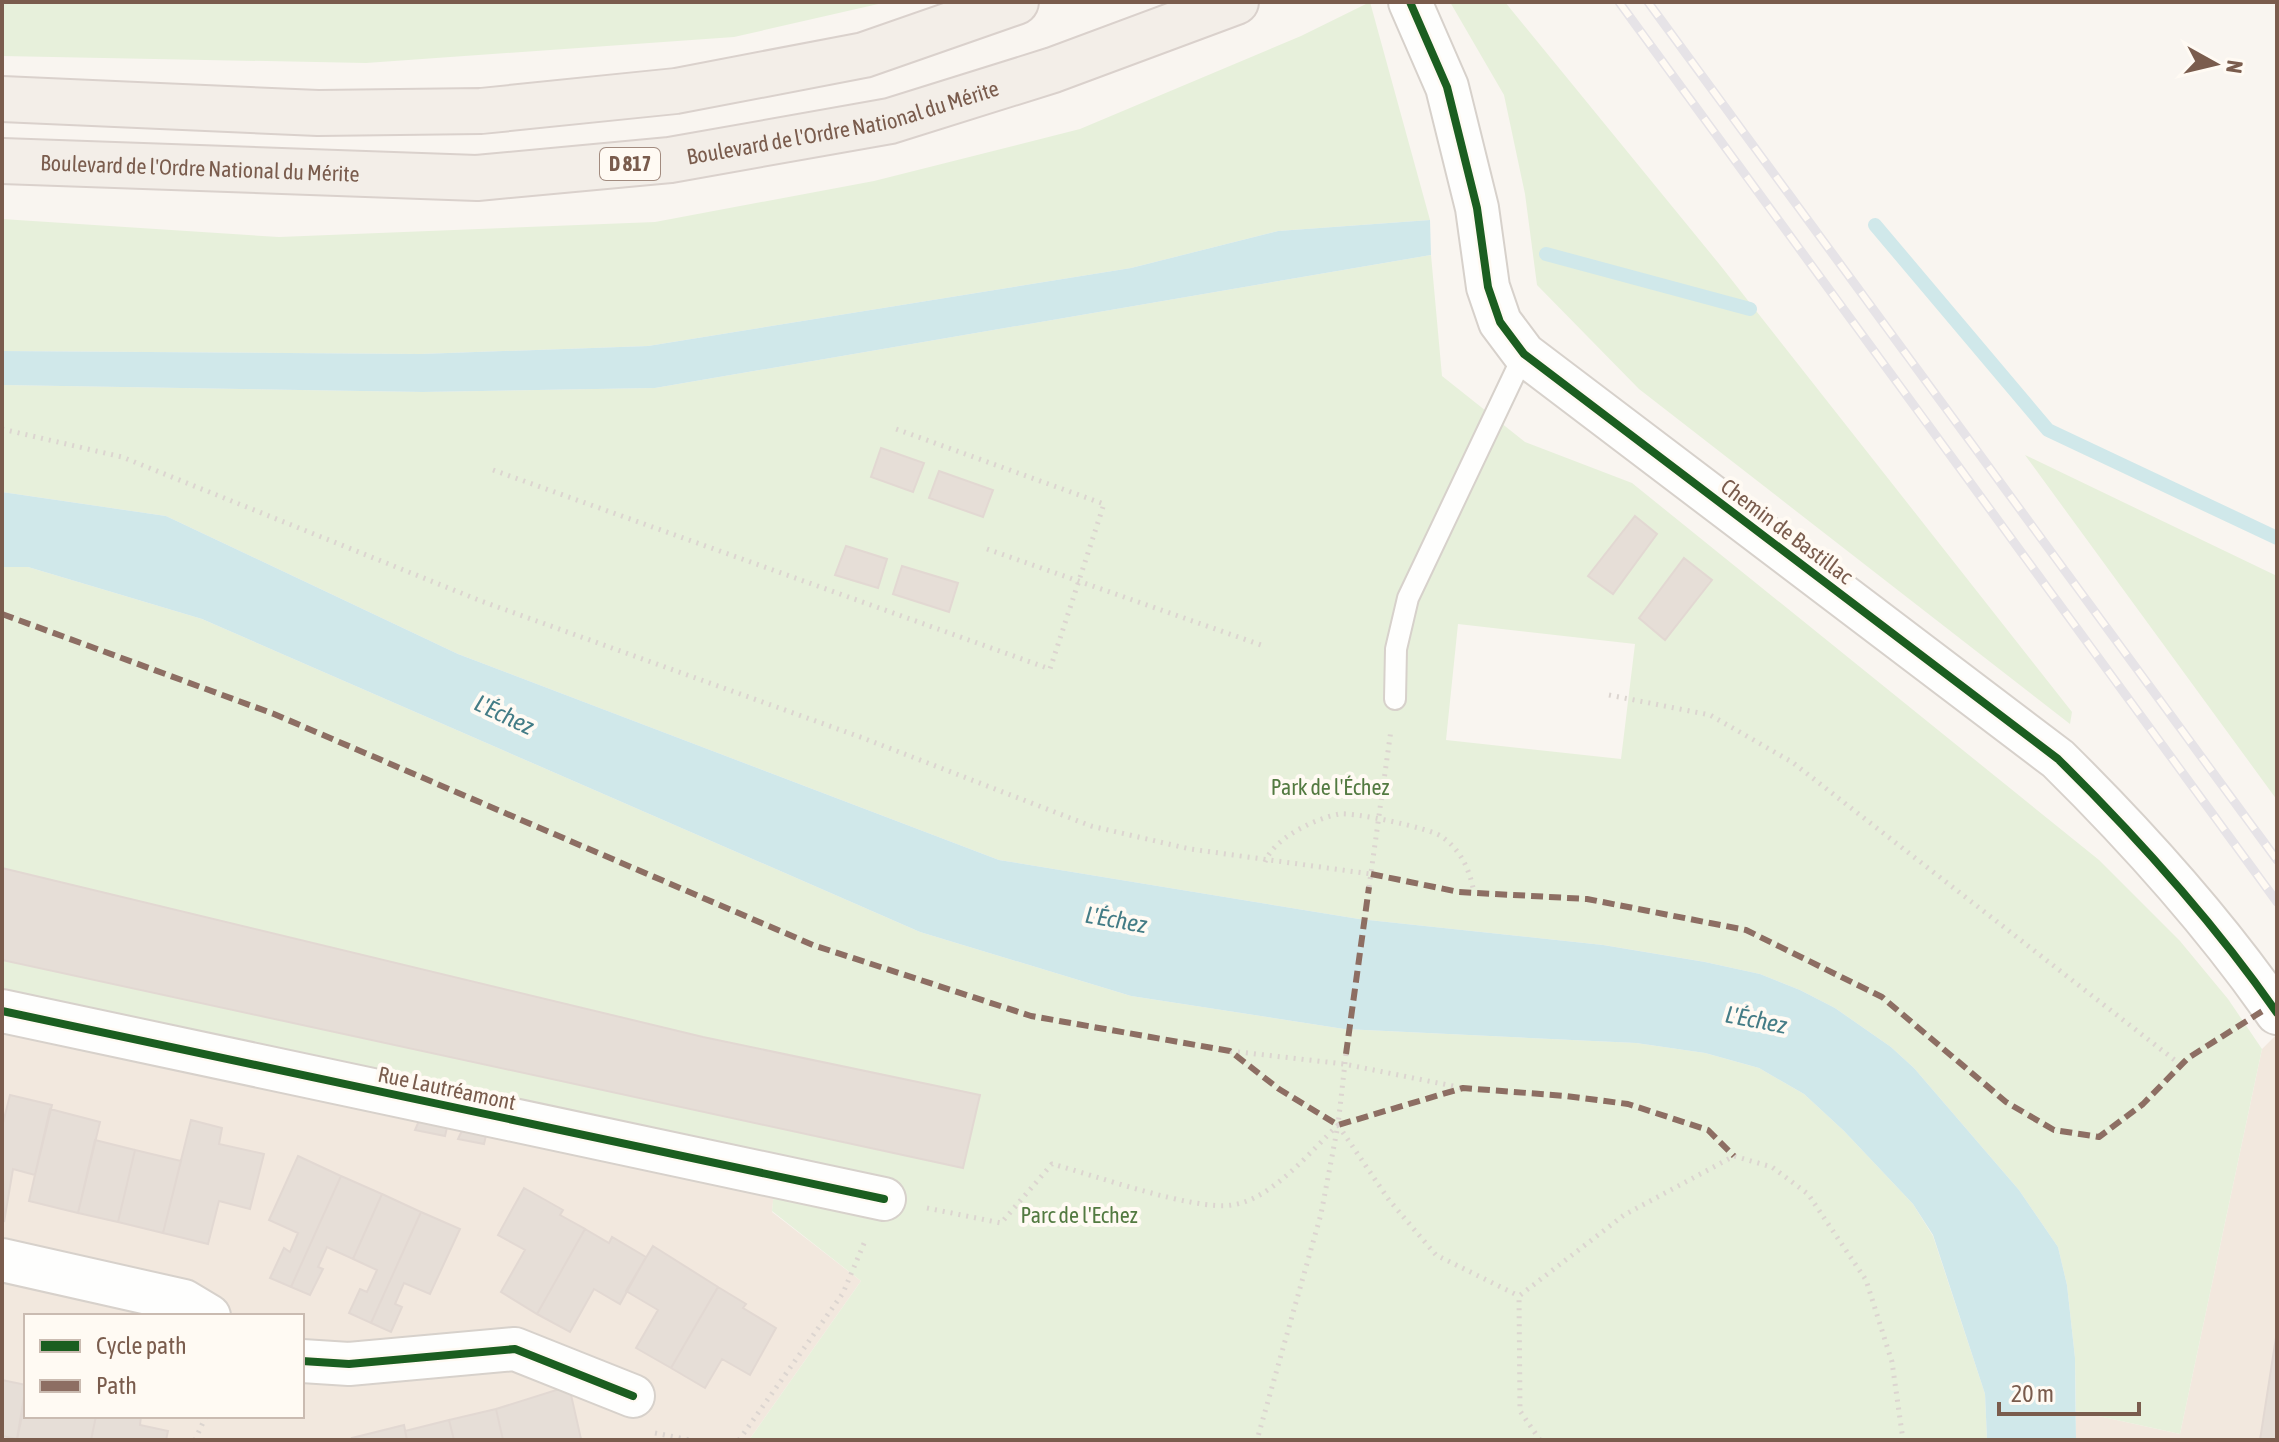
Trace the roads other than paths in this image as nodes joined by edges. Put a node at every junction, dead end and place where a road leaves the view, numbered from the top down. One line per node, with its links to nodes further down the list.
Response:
1 (1016, 2): 4 (main road)
2 (1236, 2): 5 (main road, Boulevard de l'Ordre National du Mérite / D 817)
3 (1410, 2): 6 (street, Chemin de Bastillac)
4 (2, 99)
5 (2, 161)
6 (1524, 354): 7 (lane); 9 (street, Chemin de Bastillac)
7 (1395, 699)
8 (2, 1011): 10 (street, Rue Lautréamont)
9 (2277, 1013)
10 (884, 1199)
11 (2, 1260): 12 (street)
12 (206, 1314)
13 (304, 1361): 14 (street)
14 (633, 1396)

